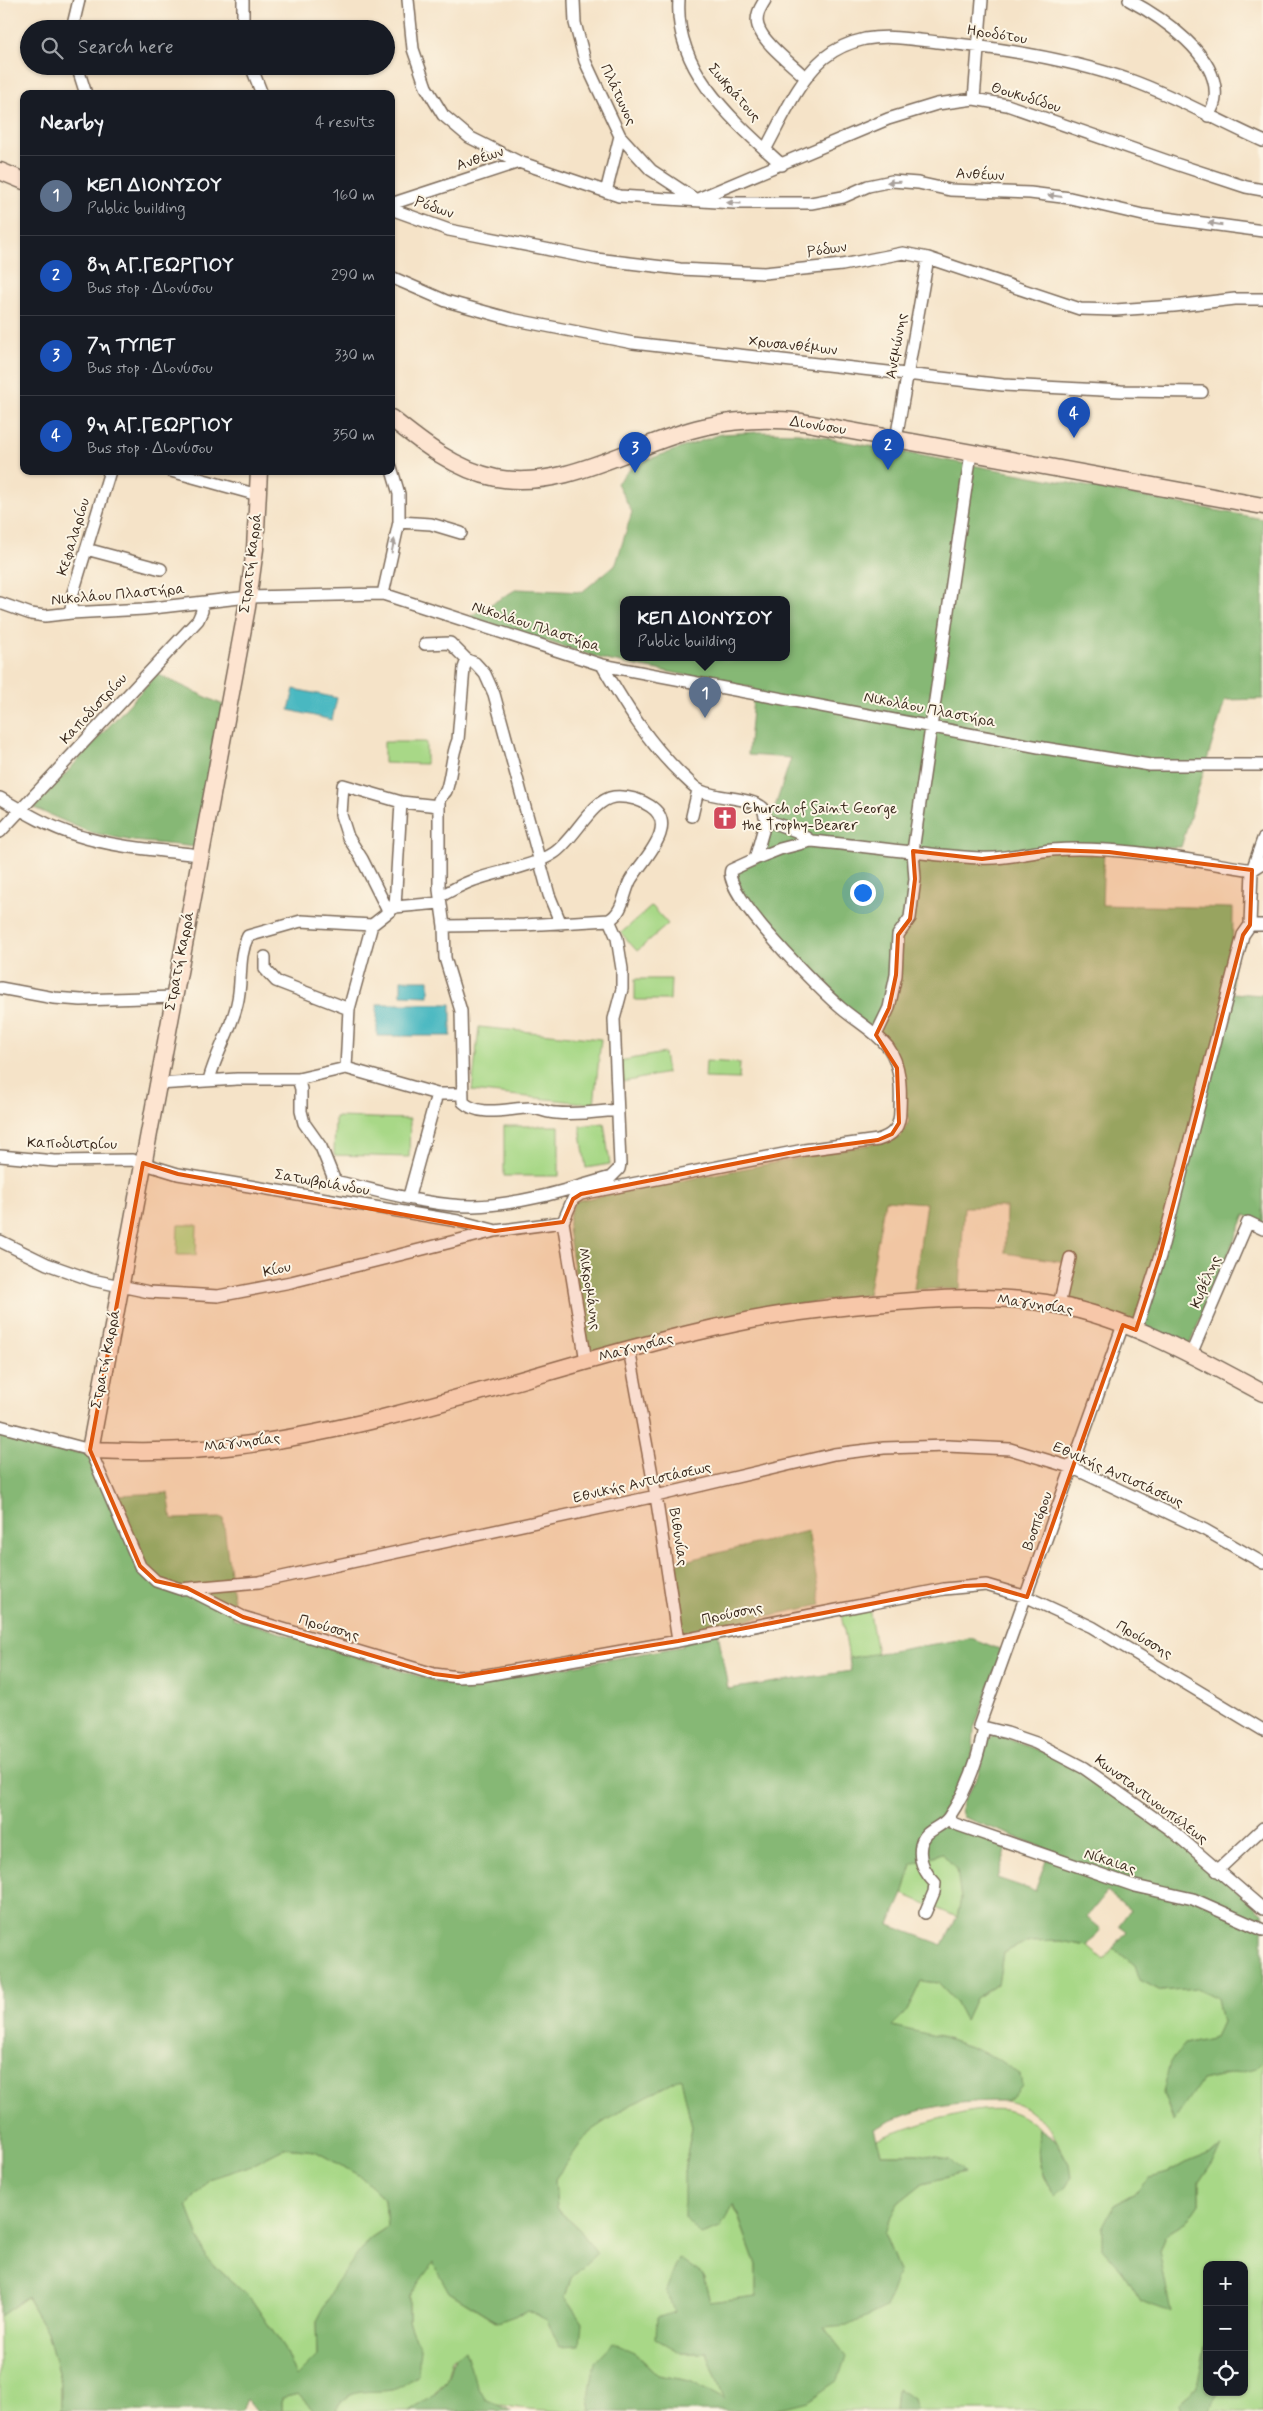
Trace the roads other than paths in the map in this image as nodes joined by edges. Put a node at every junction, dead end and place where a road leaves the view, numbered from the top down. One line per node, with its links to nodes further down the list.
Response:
1 (79, 0): 9 (street)
2 (243, 0): 10 (street)
3 (408, 0): 22 (street)
4 (574, 0): 19 (street, Πλάτωνος)
5 (679, 0): 21 (street, Σωκράτους)
6 (765, 0): 14 (street)
7 (982, 0): 11 (street)
8 (1129, 0): 18 (street)
9 (74, 20)
10 (243, 20)
11 (977, 46): 14 (street, Ηροδότου); 17 (street); 18 (street, Ηροδότου)
12 (80, 75): 15 (street)
13 (255, 75): 16 (street)
14 (806, 78): 21 (street, Ηροδότου)
15 (85, 90)
16 (261, 90)
17 (974, 99): 23 (street, Θουκυδίδου); 26 (street, Θουκυδίδου)
18 (1208, 116): 20 (street, Ηροδότου)
19 (620, 136): 27 (street); 28 (street, Πλάτωνος)
20 (1263, 141)
21 (764, 150): 23 (street, Σωκράτους)
22 (519, 162): 27 (street, Ανθέων); 29 (street, Ανθέων)
23 (782, 165): 28 (street, Ανθέων)
24 (0, 171): 25 (street)
25 (20, 179)
26 (1263, 190)
27 (606, 192): 28 (street, Ανθέων)
28 (696, 200): 31 (street, Ανθέων, one-way to 28)
29 (395, 203)
30 (395, 210): 32 (street, Ρόδων)
31 (1263, 231)
32 (928, 258): 34 (street, Ρόδων); 35 (street, Ανεμώνης)
33 (395, 279): 35 (street, Χρυσανθέμων)
34 (1263, 299)
35 (907, 374): 36 (street, Χρυσανθέμων); 38 (street, Ανεμώνης)
36 (1202, 392)
37 (395, 421): 38 (street, Διονύσου)
38 (896, 439): 39 (street, Διονύσου)
39 (971, 453): 45 (street, Διονύσου); 58 (street)
40 (109, 475): 48 (street, Κεφαλαρίου)
41 (186, 475): 44 (street)
42 (259, 475): 44 (street, Στρατή Καρρά)
43 (393, 475): 46 (street)
44 (258, 495): 51 (street, Στρατή Καρρά)
45 (1263, 506)
46 (399, 522): 47 (street); 50 (street, one-way to 46)
47 (461, 533)
48 (86, 549): 49 (street); 54 (street, Κεφαλαρίου)
49 (161, 569)
50 (383, 594): 51 (street, Νικολάου Πλαστήρα); 57 (street, Νικολάου Πλαστήρα)
51 (248, 597): 53 (street, Νικολάου Πλαστήρα); 71 (street, Στρατή Καρρά)
52 (0, 603): 54 (street, Νικολάου Πλαστήρα)
53 (201, 603): 54 (street, Νικολάου Πλαστήρα); 64 (street, Καποδιστρίου)
54 (71, 612)
55 (425, 644): 56 (street)
56 (467, 660): 63 (street); 73 (street)
57 (602, 665): 58 (street, Νικολάου Πλαστήρα); 60 (street)
58 (931, 725): 59 (street, Νικολάου Πλαστήρα); 70 (street)
59 (1263, 765)
60 (698, 790): 65 (street); 66 (street)
61 (0, 798): 64 (street)
62 (402, 802): 63 (street); 77 (street); 77 (street)
63 (439, 806): 76 (street)
64 (20, 810): 67 (street, Καποδιστρίου); 71 (street)
65 (692, 816)
66 (766, 820): 69 (street); 72 (street)
67 (0, 832)
68 (1263, 839): 75 (street)
69 (810, 841): 70 (street); 72 (street)
70 (913, 851): 75 (street); 88 (street)
71 (200, 855): 86 (street, Στρατή Καρρά)
72 (755, 859): 88 (street)
73 (540, 860): 76 (street); 78 (street); 79 (street)
74 (1263, 863): 75 (street)
75 (1252, 870): 81 (street)
76 (440, 900): 77 (street); 82 (street)
77 (391, 909): 80 (street)
78 (610, 920): 79 (street); 95 (street)
79 (561, 924): 82 (street)
80 (372, 925): 87 (street); 91 (street)
81 (1250, 925): 83 (street); 106 (street, Βοσπόρου)
82 (444, 926): 94 (street)
83 (1263, 926)
84 (265, 957): 87 (street)
85 (0, 988): 86 (street)
86 (174, 997): 92 (street, Στρατή Καρρά)
87 (349, 1009): 89 (street)
88 (876, 1035): 99 (street)
89 (346, 1068): 90 (street); 93 (street)
90 (298, 1079): 91 (street); 98 (street)
91 (209, 1080): 92 (street)
92 (158, 1084): 97 (street, Στρατή Καρρά)
93 (437, 1094): 94 (street); 98 (street)
94 (462, 1094): 95 (street)
95 (617, 1110): 98 (street)
96 (0, 1156): 97 (street, Καποδιστρίου)
97 (143, 1163): 101 (street, Σατωβριάνδου); 104 (street, Στρατή Καρρά)
98 (409, 1196)
99 (563, 1222): 101 (street, Κίου); 109 (street, Μικρομάνης)
100 (1263, 1229): 108 (street, Κυβέλης)
101 (496, 1231): 104 (street, Κίου)
102 (0, 1241): 104 (street, Κίου)
103 (1070, 1258): 105 (street)
104 (120, 1287): 112 (street, Στρατή Καρρά)
105 (1059, 1305): 106 (street, Μαγνησίας); 107 (street, Μαγνησίας)
106 (1130, 1328): 108 (street, Μαγνησίας); 113 (street, Βοσπόρου)
107 (630, 1349): 109 (street, Μαγνησίας); 114 (street, Βιθυνίας)
108 (1191, 1354): 110 (street, Μαγνησίας)
109 (586, 1361): 112 (street, Μαγνησίας)
110 (1263, 1393)
111 (0, 1426): 112 (street, Μαγνησίας)
112 (90, 1450): 116 (street, Εθνικής Αντιστάσεως)
113 (1073, 1468): 114 (street, Εθνικής Αντιστάσεως); 115 (street, Εθνικής Αντιστάσεως); 117 (street, Βοσπόρου)
114 (656, 1496): 116 (street, Εθνικής Αντιστάσεως); 118 (street, Βιθυνίας)
115 (1263, 1564)
116 (186, 1588): 118 (street, Προύσσης)
117 (1027, 1597): 118 (street, Προύσσης); 119 (street, Βοσπόρου); 120 (street, Προύσσης)
118 (678, 1641)
119 (982, 1727): 121 (street, Βοσπόρου); 123 (street, Κωνσταντινουπόλεως)
120 (1263, 1730)
121 (948, 1819): 125 (street); 126 (street, Νίκαιας)
122 (1263, 1828): 123 (street)
123 (1218, 1870): 124 (street, Κωνσταντινουπόλεως)
124 (1263, 1909)
125 (926, 1913)
126 (1263, 1930)

